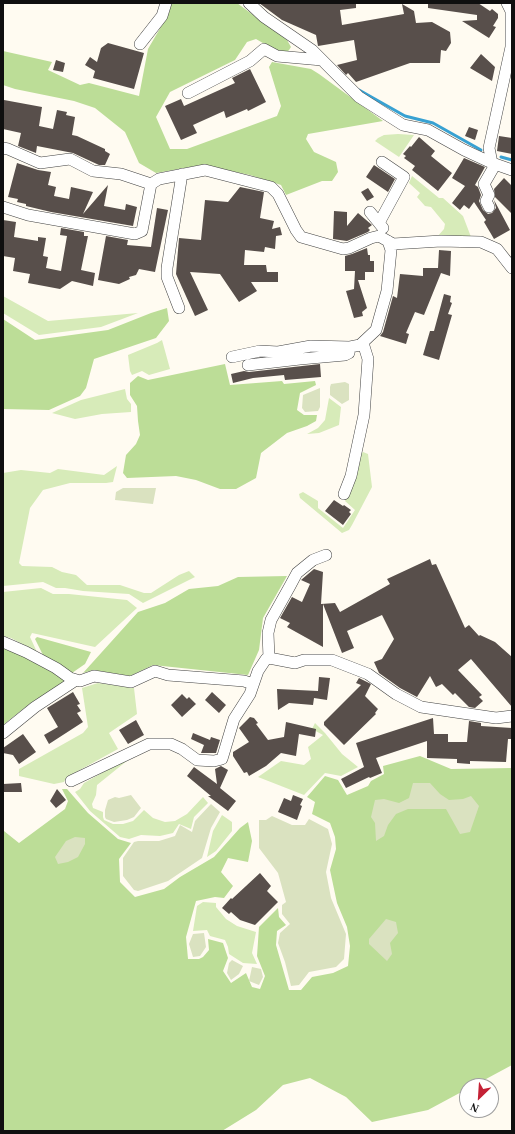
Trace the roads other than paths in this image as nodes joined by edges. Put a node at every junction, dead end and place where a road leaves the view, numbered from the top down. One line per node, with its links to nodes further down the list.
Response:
1 (166, 3): 4 (street)
2 (249, 3): 6 (street)
3 (508, 3): 5 (street)
4 (140, 44)
5 (511, 46): 10 (street)
6 (322, 60): 7 (street); 10 (street)
7 (188, 93)
8 (3, 148): 13 (street)
9 (382, 162): 17 (street)
10 (493, 164): 11 (street); 15 (street)
11 (512, 170)
12 (182, 174): 13 (street); 18 (street); 20 (street)
13 (152, 184): 14 (street)
14 (3, 207)
15 (489, 207)
16 (370, 212): 17 (street)
17 (379, 223): 18 (street)
18 (387, 240): 19 (street); 21 (street)
19 (512, 268)
20 (179, 308)
21 (363, 343): 22 (street); 25 (street)
22 (350, 347): 23 (street); 24 (street)
23 (232, 357)
24 (248, 365)
25 (344, 494)
26 (326, 555): 28 (street)
27 (3, 642): 29 (street)
28 (269, 658): 30 (street); 31 (street)
29 (76, 680): 30 (street); 32 (street)
30 (253, 684): 33 (street)
31 (512, 716)
32 (3, 733)
33 (71, 781)

